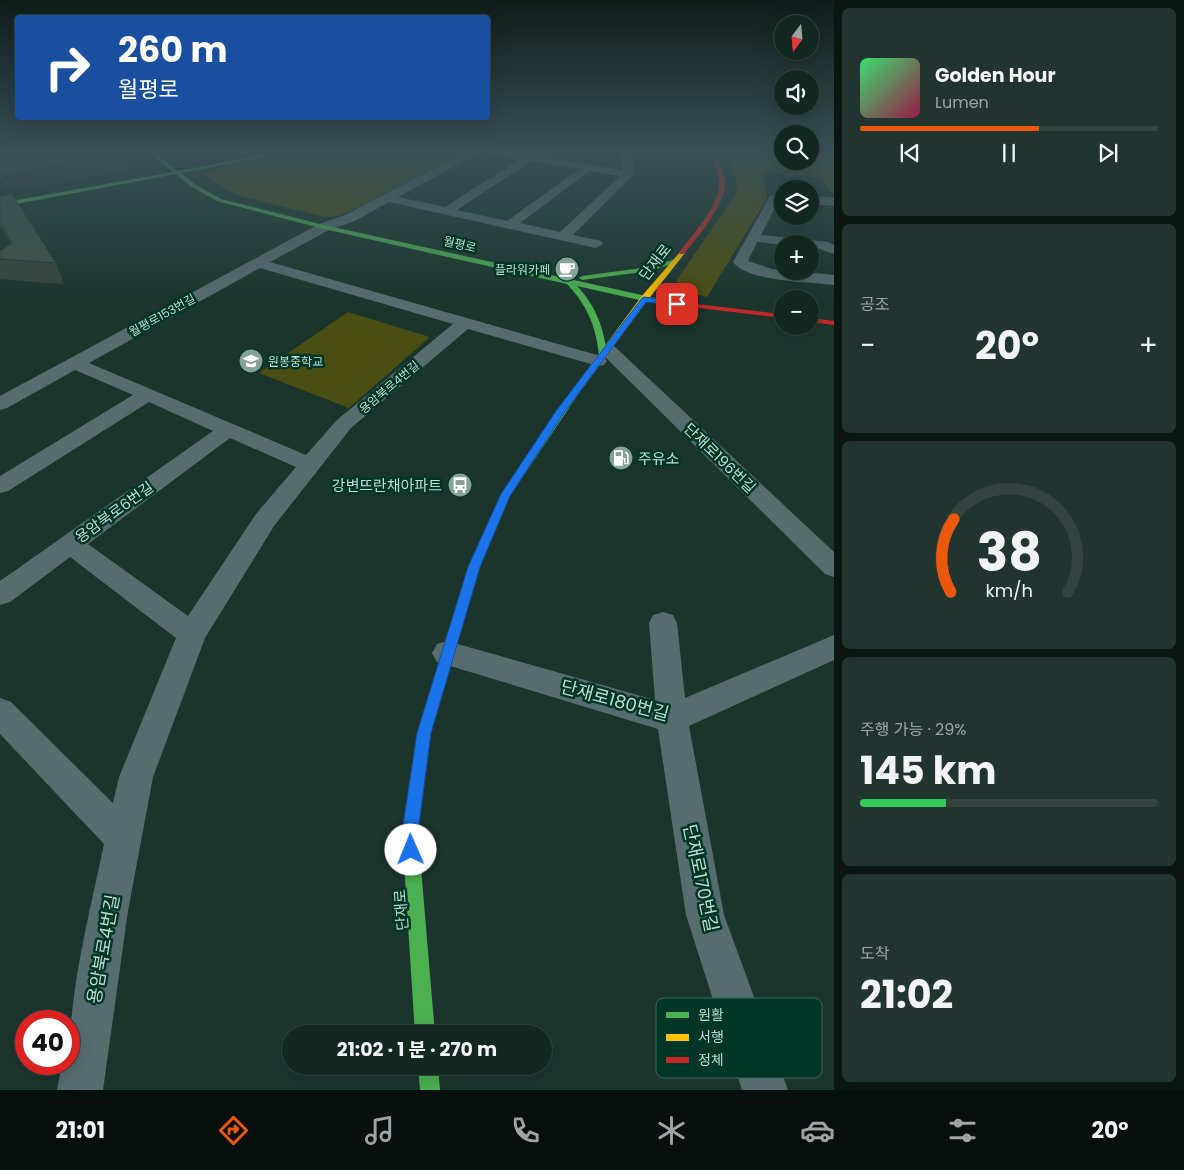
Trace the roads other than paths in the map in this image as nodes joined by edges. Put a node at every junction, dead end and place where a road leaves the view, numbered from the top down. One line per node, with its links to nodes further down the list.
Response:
1 (22, 201): 12 (street)
2 (222, 201): 15 (street, 월평로)
3 (381, 201): 15 (street, 월평로153번길)
4 (399, 201): 13 (street)
5 (462, 201): 13 (street)
6 (543, 201): 14 (street)
7 (601, 201): 16 (street)
8 (717, 201): 20 (street, 단재로)
9 (773, 201): 17 (street)
10 (820, 201): 11 (street)
11 (834, 202)
12 (0, 205)
13 (447, 211): 14 (street)
14 (510, 225): 16 (street)
15 (324, 227): 21 (street, 월평로153번길); 24 (street, 월평로)
16 (563, 237): 18 (street)
17 (753, 238): 19 (street); 23 (street)
18 (596, 244)
19 (834, 250)
20 (676, 260): 22 (street, 단재로); 24 (street)
21 (258, 263): 31 (street); 34 (street, 월평로153번길)
22 (667, 271): 25 (street); 27 (street, 단재로)
23 (834, 280)
24 (563, 281): 27 (street, 월평로); 33 (street)
25 (675, 285)
26 (691, 295): 28 (street)
27 (644, 299): 28 (street, 월평로); 33 (street, 단재로)
28 (744, 312): 29 (street, 월평로)
29 (774, 315)
30 (819, 321): 32 (street)
31 (466, 322): 33 (street); 38 (street, 용암북로4번길)
32 (834, 323)
33 (603, 355): 41 (street, 단재로196번길); 46 (street, 단재로)
34 (74, 363): 35 (street); 36 (street, 월평로153번길)
35 (147, 395): 37 (street); 39 (street)
36 (0, 404)
37 (228, 430): 38 (street); 40 (street, 용암북로6번길)
38 (310, 465): 44 (street, 용암북로4번길)
39 (0, 486)
40 (70, 544): 42 (street, 용암북로6번길); 44 (street)
41 (834, 567)
42 (0, 595)
43 (663, 623): 48 (street)
44 (192, 634): 49 (street, 용암북로4번길)
45 (834, 647): 48 (street, 단재로180번길)
46 (446, 653): 48 (street, 단재로180번길); 51 (street, 단재로)
47 (0, 712): 49 (street)
48 (672, 718): 50 (street, 단재로170번길)
49 (124, 839): 54 (street, 용암북로4번길)
50 (733, 998)
51 (425, 1025)
52 (429, 1075): 55 (street)
53 (761, 1078): 56 (street, 단재로170번길)
54 (80, 1090)
55 (430, 1090)
56 (765, 1090)

